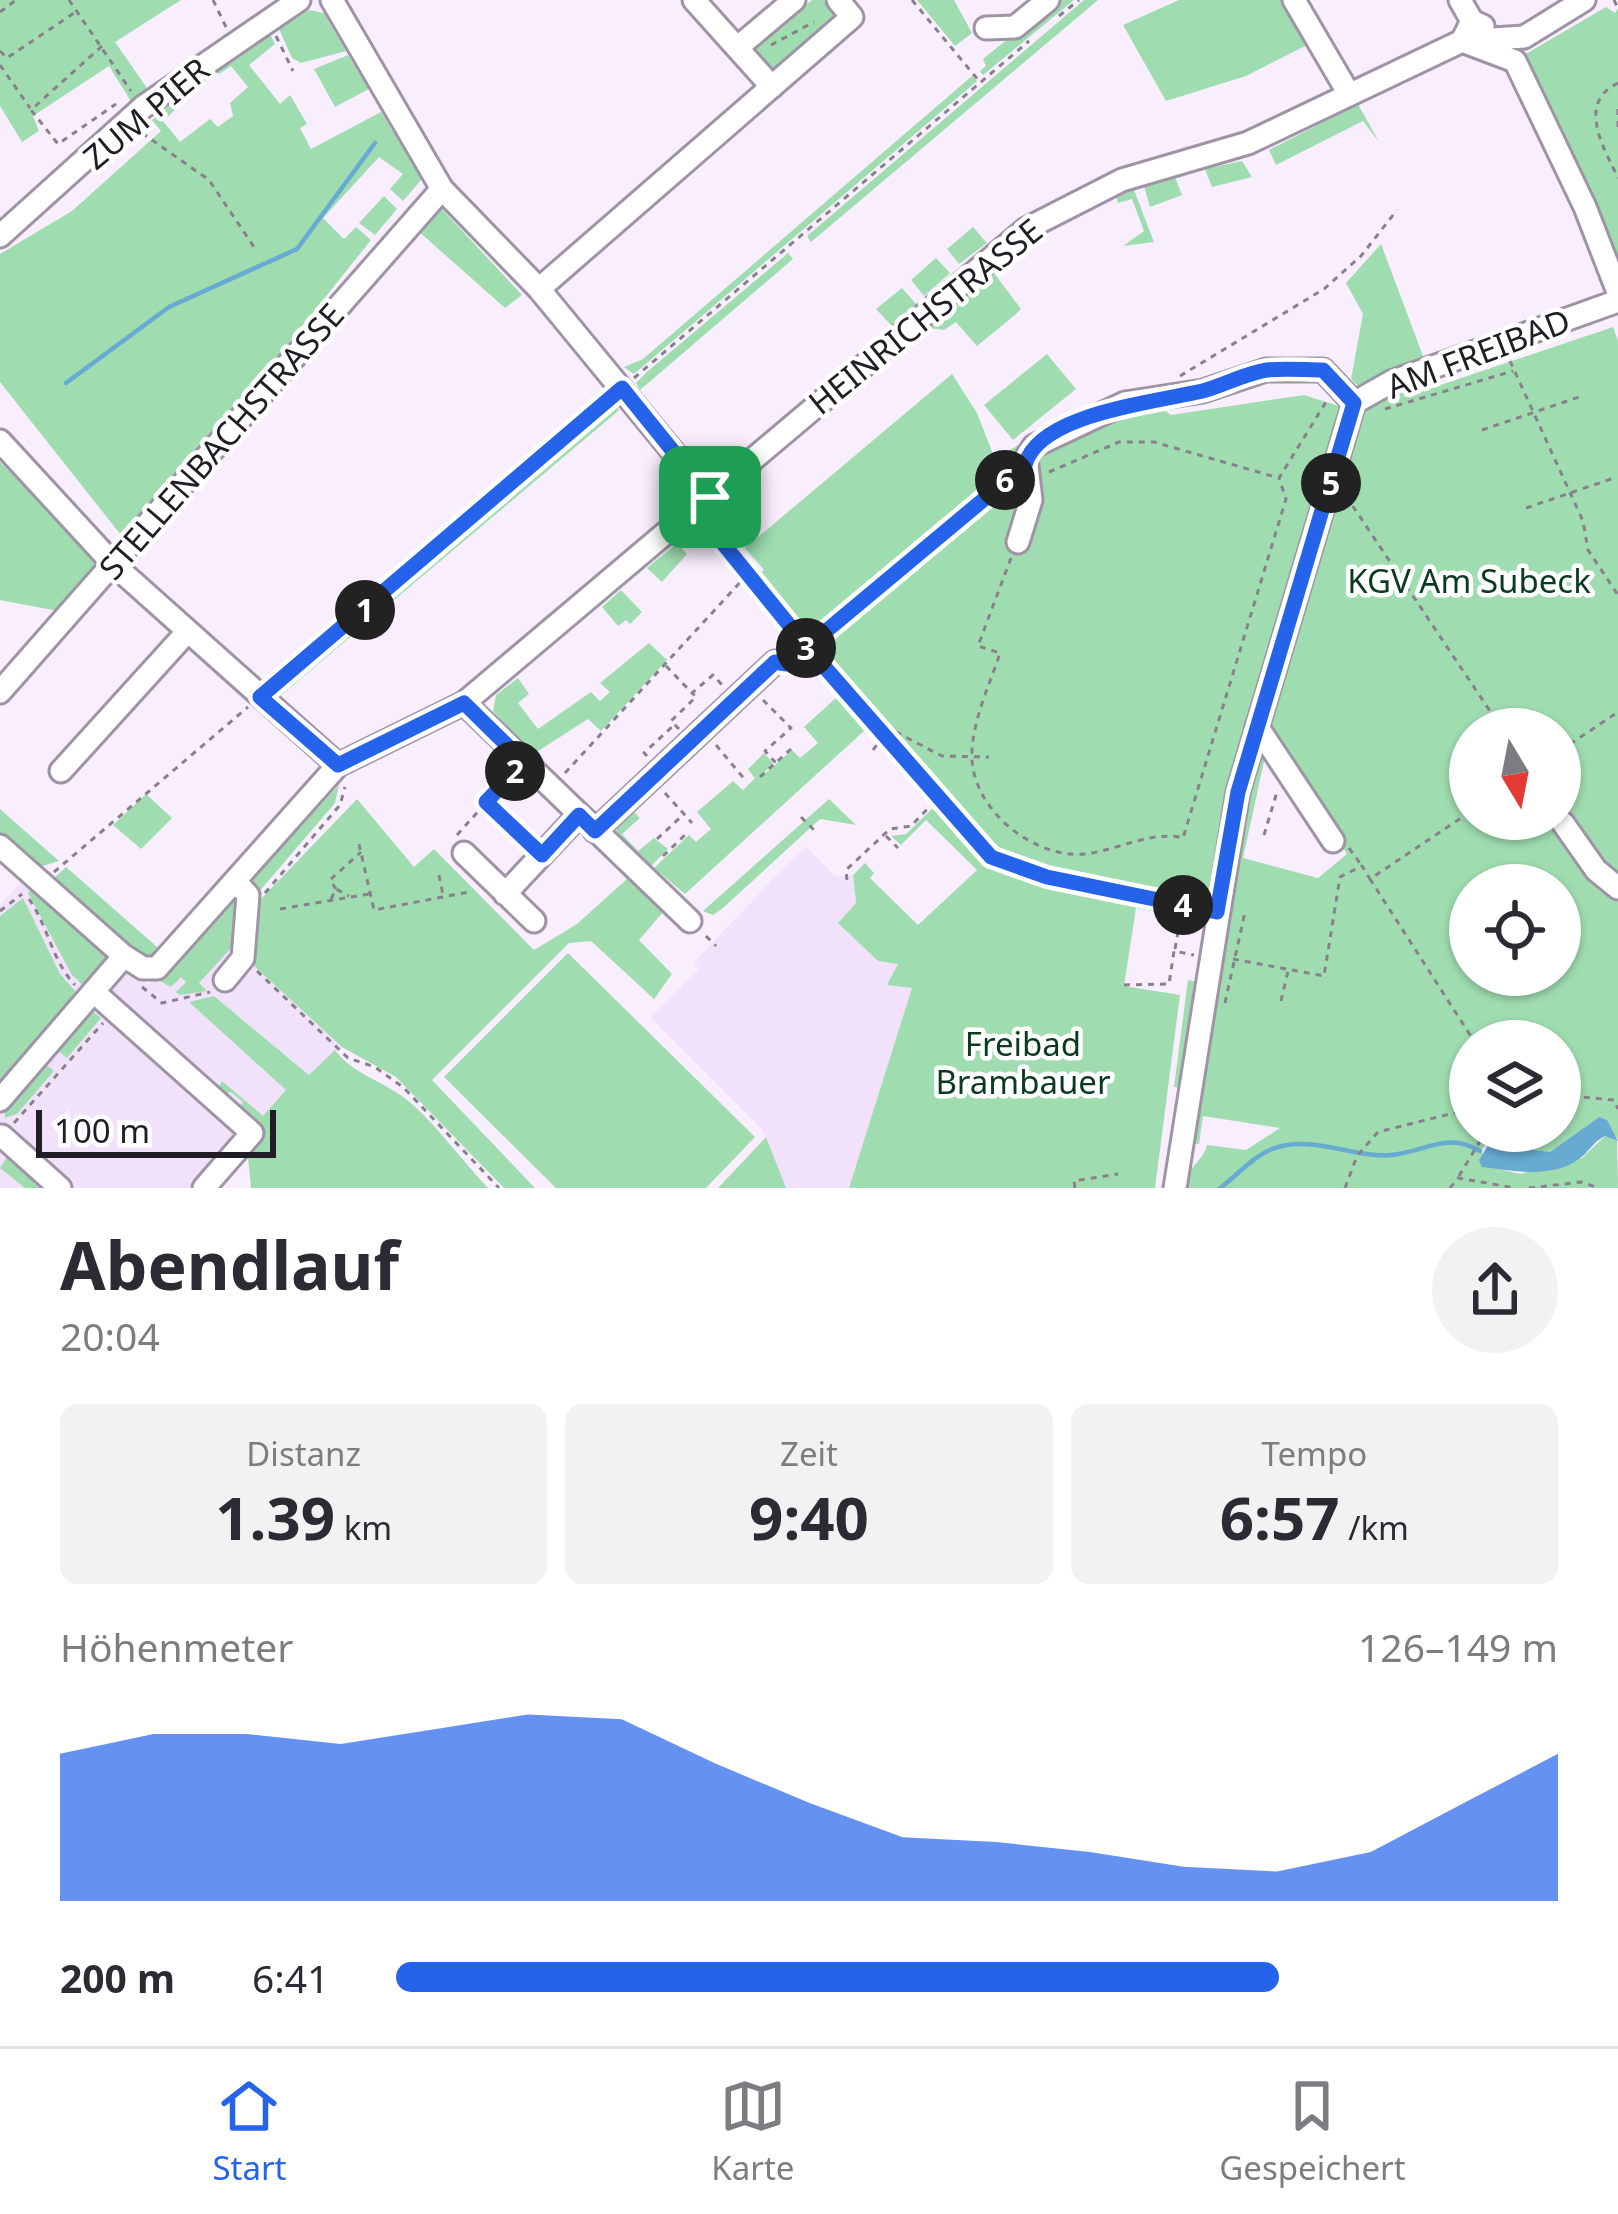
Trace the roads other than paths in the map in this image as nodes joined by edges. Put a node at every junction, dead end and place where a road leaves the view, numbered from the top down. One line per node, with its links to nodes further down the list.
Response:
1 (299, 0): 18 (street, ZUM PIER)
2 (694, 0): 13 (street)
3 (794, 0): 13 (street)
4 (1048, 0): 10 (street)
5 (1294, 0): 16 (street)
6 (1460, 0): 11 (street)
7 (1584, 0): 12 (street, HEINRICHSTRASSE)
8 (343, 5): 17 (street)
9 (845, 8): 15 (street)
10 (986, 28)
11 (1467, 31): 12 (street, HEINRICHSTRASSE); 14 (street); 16 (street, HEINRICHSTRASSE)
12 (1524, 37): 14 (street)
13 (746, 41): 15 (street)
14 (1514, 61): 20 (street)
15 (772, 87): 19 (street)
16 (1349, 94): 23 (street, HEINRICHSTRASSE)
17 (442, 189): 19 (street); 25 (street, STELLENBACHSTRASSE)
18 (0, 236)
19 (539, 289): 23 (street)
20 (1618, 297): 21 (street, AM FREIBAD)
21 (1356, 401): 24 (street); 30 (street, AM FREIBAD)
22 (0, 441): 25 (street)
23 (703, 503): 29 (street, HEINRICHSTRASSE)
24 (1018, 542)
25 (114, 566): 26 (street); 28 (street, STELLENBACHSTRASSE)
26 (188, 631): 31 (street); 32 (street)
27 (775, 662): 33 (street)
28 (0, 692)
29 (464, 703): 31 (street, HEINRICHSTRASSE); 33 (street)
30 (1257, 726): 35 (street); 50 (street, AM FREIBAD)
31 (338, 765): 38 (street, HEINRICHSTRASSE)
32 (61, 771)
33 (587, 823): 40 (street); 42 (street)
34 (1575, 840): 39 (street)
35 (1341, 844)
36 (0, 846): 43 (street)
37 (464, 853): 40 (street)
38 (236, 883): 43 (street, HEINRICHSTRASSE); 44 (street)
39 (1618, 888)
40 (505, 894): 41 (street)
41 (534, 920)
42 (698, 928)
43 (124, 956): 45 (street)
44 (219, 986)
45 (92, 996): 46 (street); 49 (street)
46 (0, 1100)
47 (1, 1136): 48 (street)
48 (61, 1188)
49 (204, 1188)
50 (1175, 1188)

